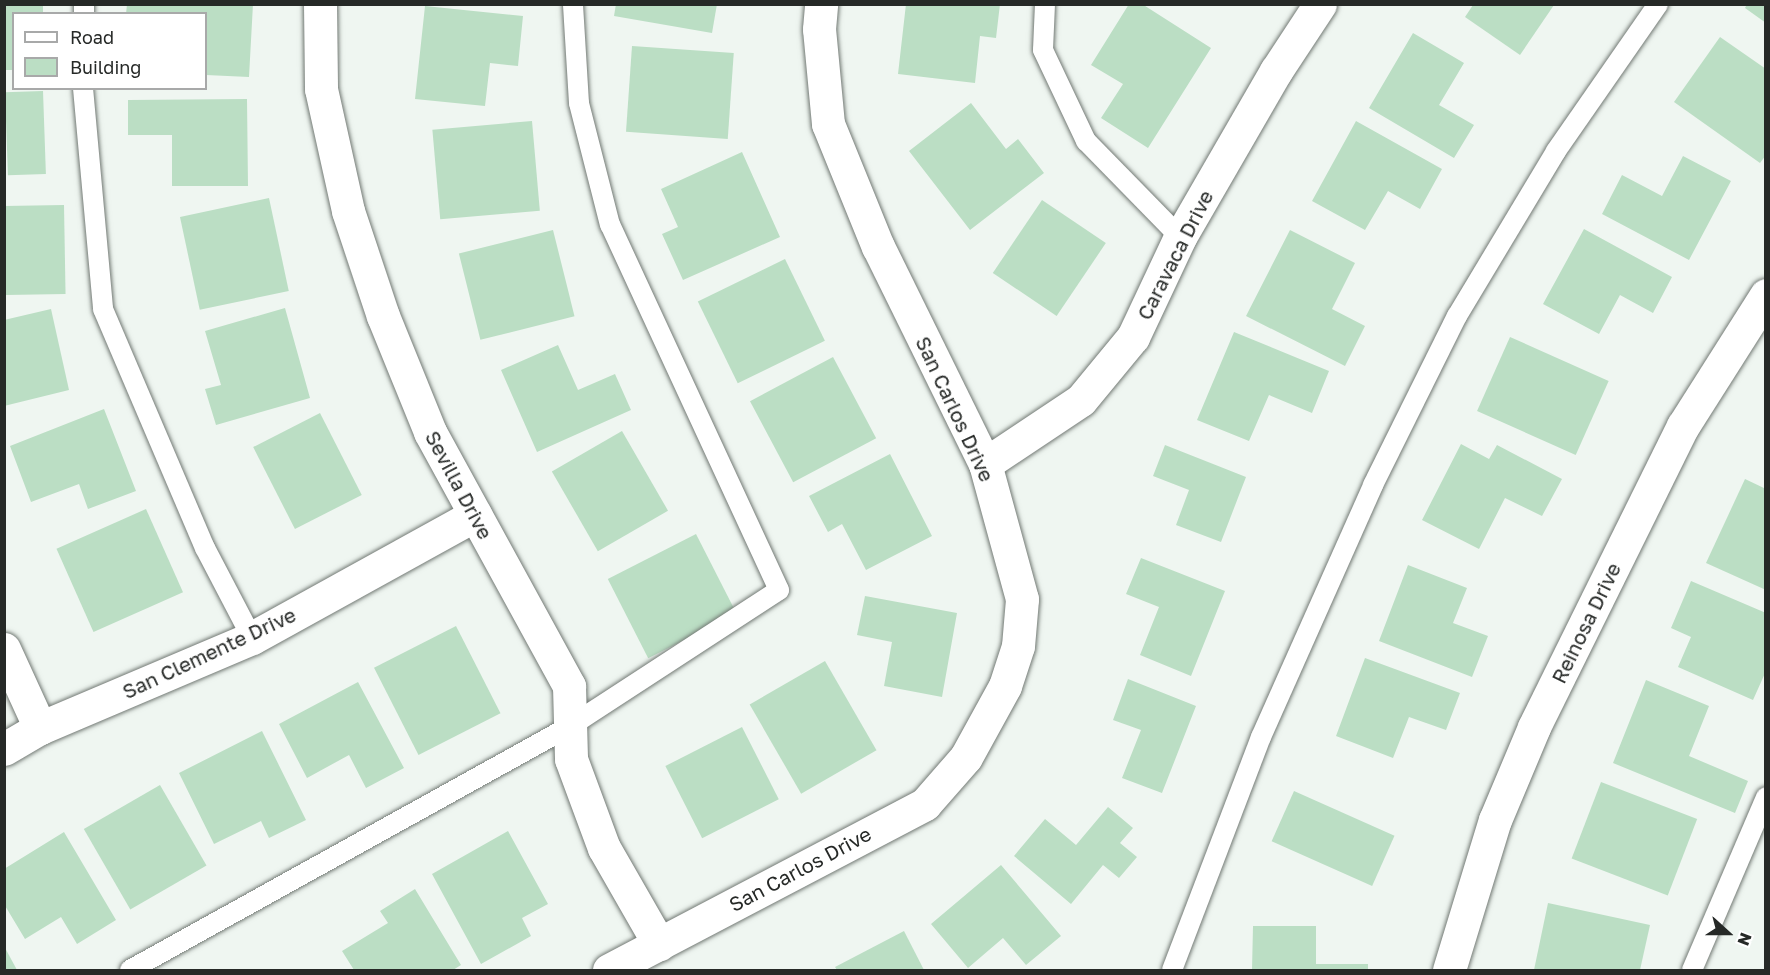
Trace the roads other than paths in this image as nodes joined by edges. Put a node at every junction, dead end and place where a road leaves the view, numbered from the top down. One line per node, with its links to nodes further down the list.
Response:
1 (320, 4): 11 (street, Sevilla Drive)
2 (573, 4): 14 (lane)
3 (821, 4): 10 (street, San Carlos Drive)
4 (1045, 4): 8 (lane)
5 (1320, 4): 8 (street, Caravaca Drive)
6 (1658, 4): 21 (lane)
7 (83, 90): 12 (lane)
8 (1180, 237): 10 (street, Caravaca Drive)
9 (1766, 295): 22 (street, Reinosa Drive)
10 (985, 464): 18 (street, San Carlos Drive)
11 (475, 515): 12 (street, San Clemente Drive); 14 (street, Sevilla Drive)
12 (252, 638): 15 (street, San Clemente Drive)
13 (4, 649): 15 (street)
14 (572, 724): 18 (street, Sevilla Drive); 19 (lane)
15 (40, 728): 16 (street, San Clemente Drive)
16 (4, 749)
17 (1766, 797): 23 (lane)
18 (659, 944): 20 (street, San Carlos Drive)
19 (130, 970)
20 (609, 970)
21 (1172, 970)
22 (1449, 970)
23 (1692, 970)

